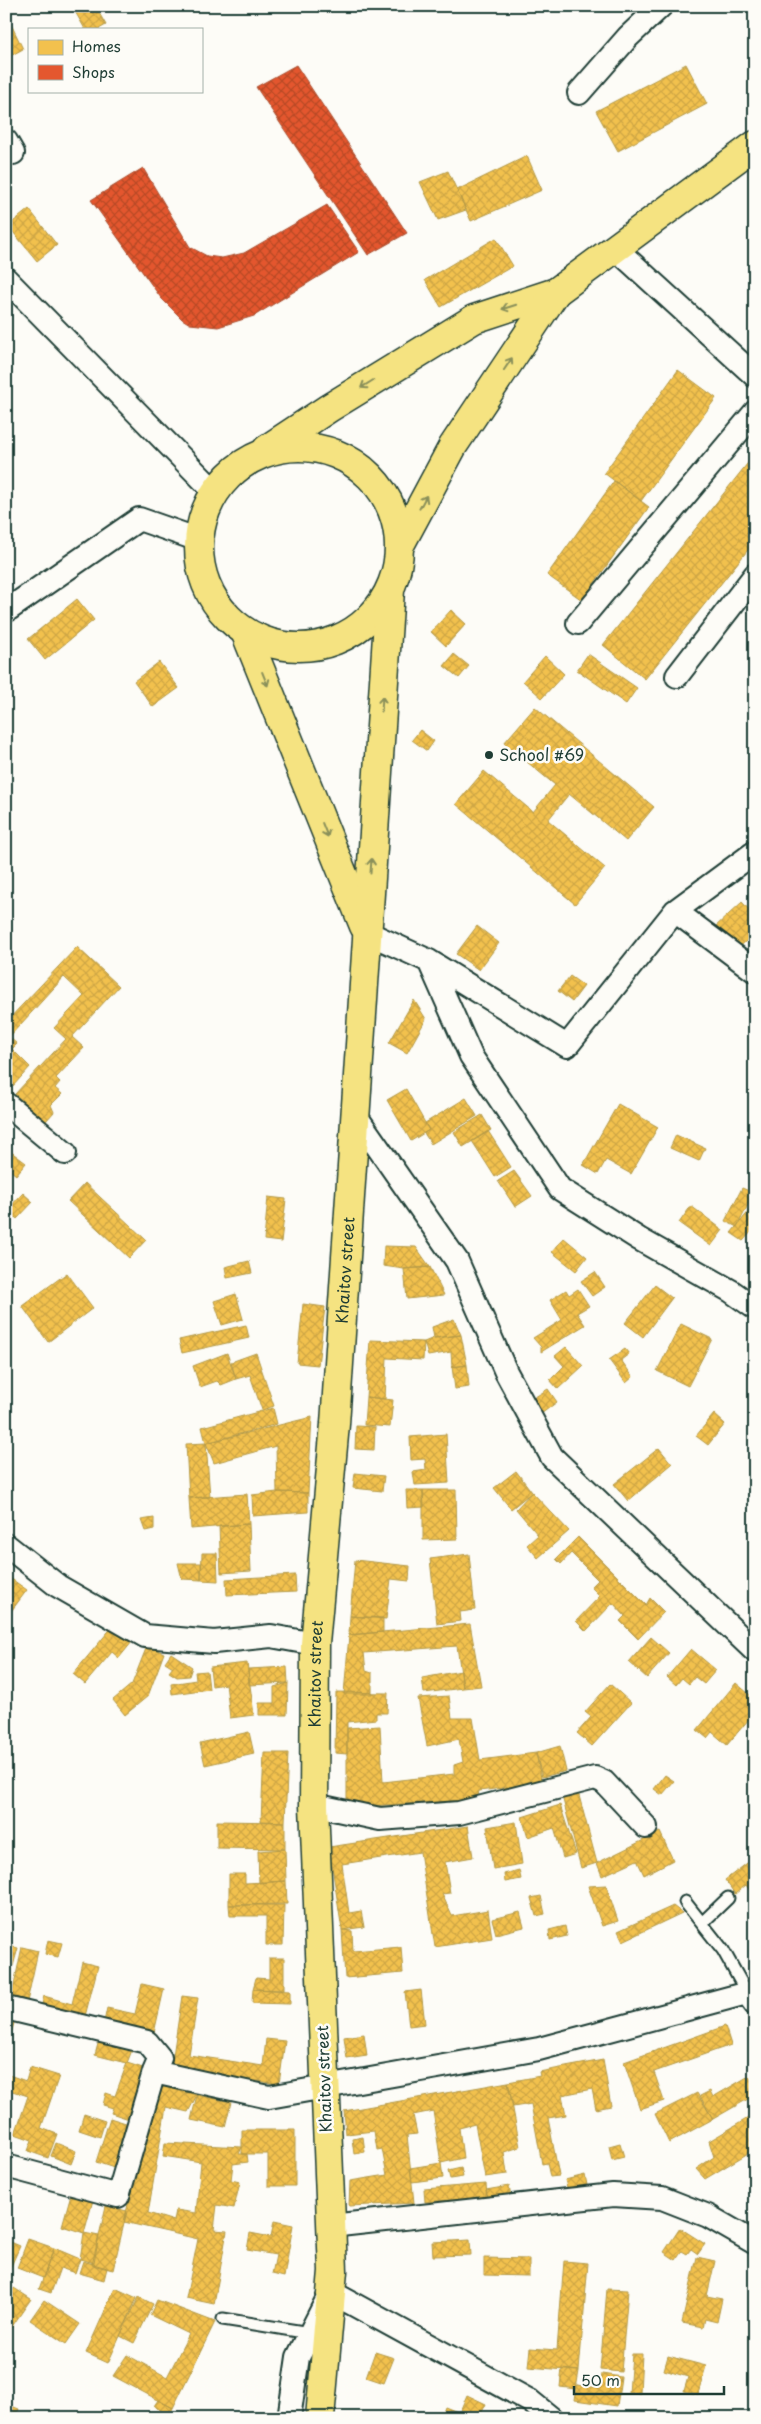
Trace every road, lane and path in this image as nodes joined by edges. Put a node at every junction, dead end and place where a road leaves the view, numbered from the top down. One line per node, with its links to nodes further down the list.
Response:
1 (661, 6): 2 (street)
2 (579, 92)
3 (755, 145): 4 (main road)
4 (615, 248): 6 (main road); 7 (street)
5 (6, 279): 9 (street)
6 (556, 292): 9 (main road, one-way to 9); 11 (main road, one-way to 6)
7 (755, 376)
8 (755, 412): 15 (street)
9 (224, 482): 10 (main road); 11 (main road)
10 (199, 540): 14 (street); 16 (main road)
11 (400, 546): 13 (main road)
12 (755, 575): 17 (street)
13 (390, 590): 16 (main road); 20 (main road, Khaitov street, one-way to 13)
14 (6, 611)
15 (578, 623)
16 (246, 634): 20 (main road, one-way to 20)
17 (677, 676)
18 (755, 852): 19 (street)
19 (675, 911): 21 (street); 22 (street)
20 (366, 932): 21 (street); 24 (main road, Khaitov street)
21 (429, 961): 26 (street)
22 (755, 971)
23 (6, 1104): 25 (street)
24 (356, 1116): 28 (main road, Khaitov street); 29 (street)
25 (65, 1153)
26 (755, 1308)
27 (6, 1544): 28 (street)
28 (314, 1644): 30 (main road, Khaitov street)
29 (755, 1651)
30 (314, 1805): 31 (street); 38 (main road, Khaitov street)
31 (646, 1827)
32 (728, 1898): 34 (lane)
33 (685, 1902): 34 (lane)
34 (702, 1923): 35 (lane)
35 (751, 1999): 38 (street)
36 (6, 2008): 37 (street)
37 (154, 2072): 38 (street); 39 (street)
38 (324, 2088): 40 (main road, Khaitov street)
39 (6, 2166)
40 (331, 2226): 41 (street); 42 (main road, Khaitov street)
41 (755, 2243)
42 (331, 2292): 44 (street); 46 (main road, Khaitov street); 47 (street)
43 (223, 2319): 44 (lane)
44 (310, 2333): 45 (street)
45 (289, 2418)
46 (320, 2418)
47 (551, 2418)

